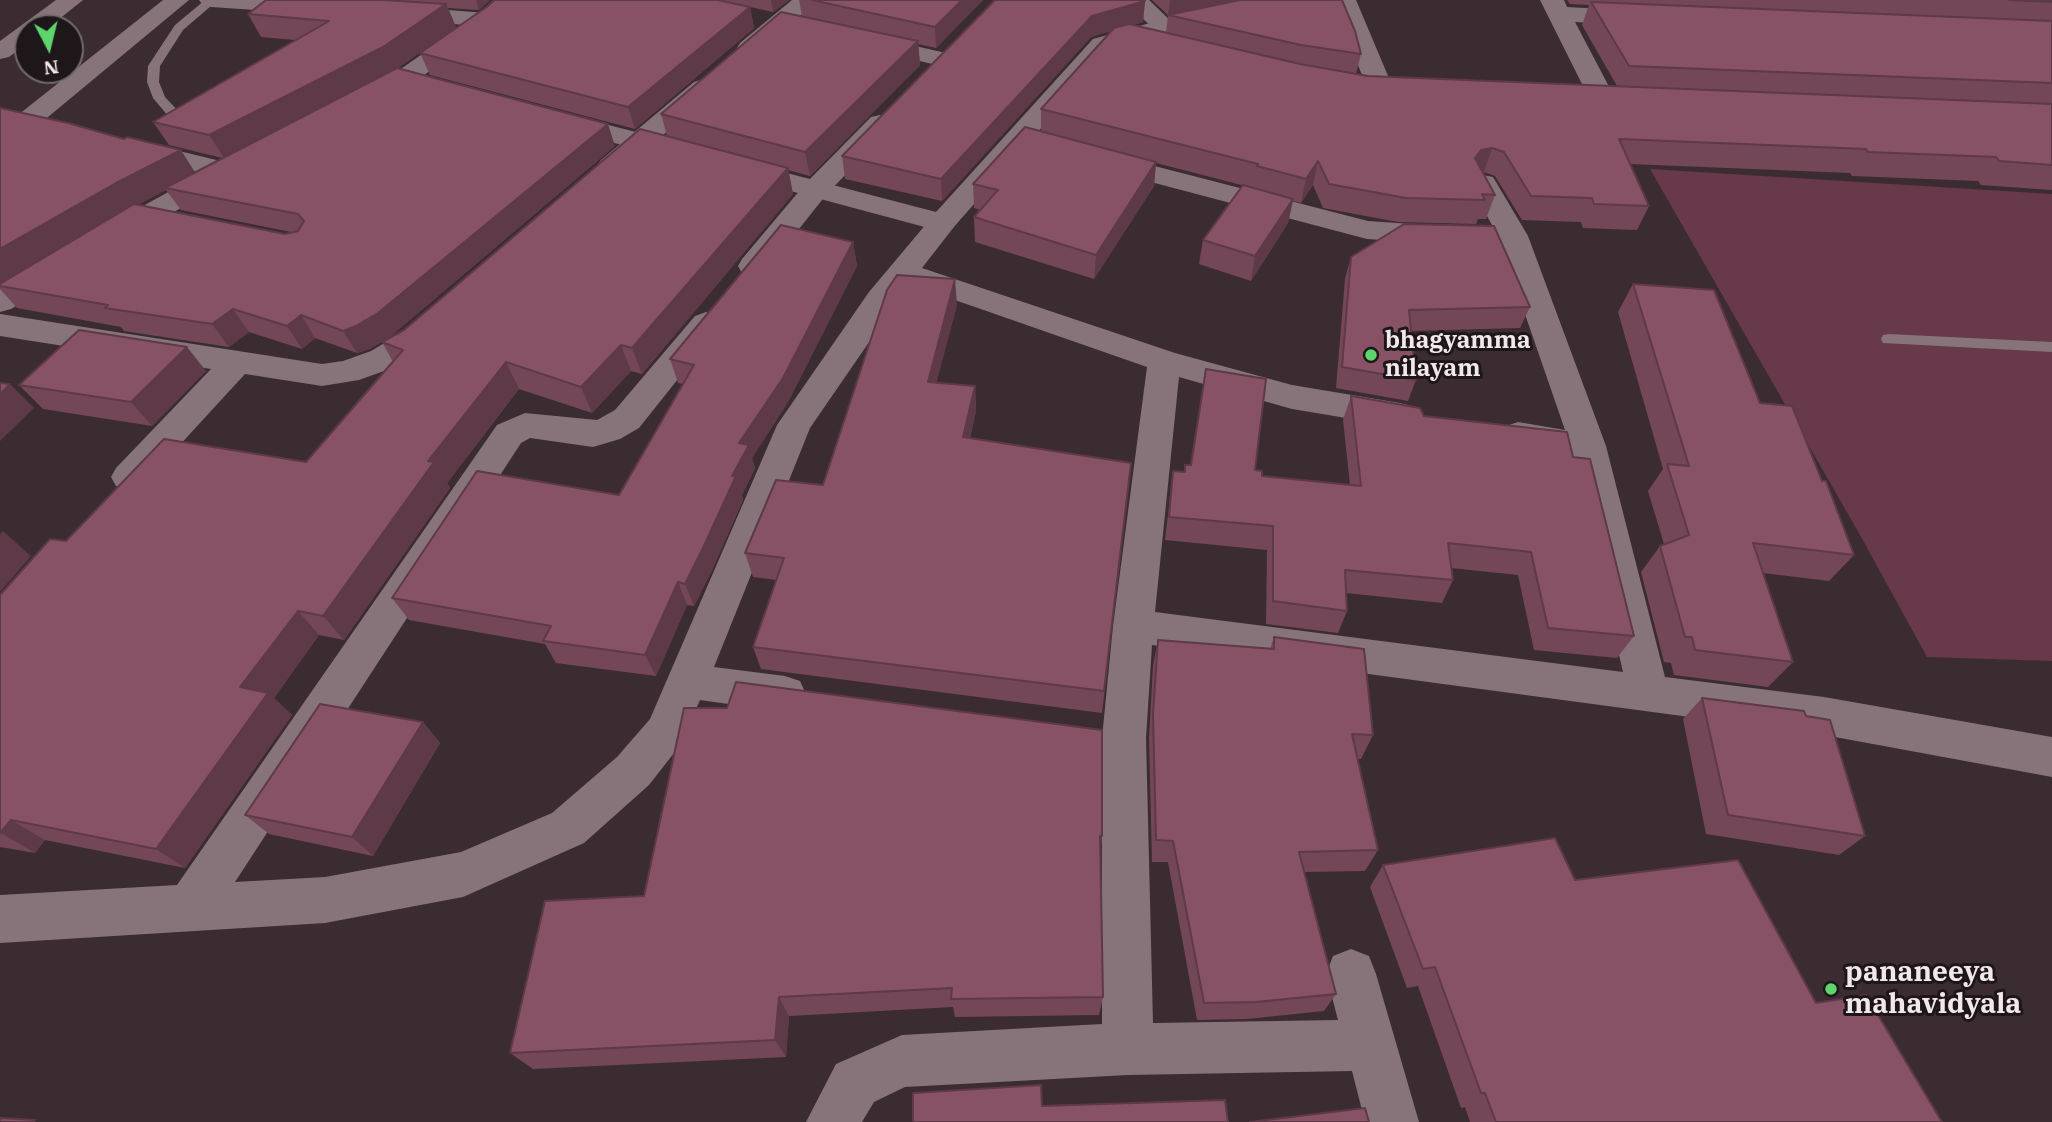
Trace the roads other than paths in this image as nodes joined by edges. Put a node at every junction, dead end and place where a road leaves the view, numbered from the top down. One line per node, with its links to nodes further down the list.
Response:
1 (71, 0): 11 (street)
2 (177, 0): 27 (street)
3 (212, 0): 8 (street); 26 (lane)
4 (507, 0): 14 (street)
5 (1135, 0): 15 (street)
6 (1293, 0): 15 (street)
7 (1344, 0): 19 (street)
8 (327, 5)
9 (1555, 7): 13 (street); 21 (street)
10 (375, 12): 14 (street)
11 (52, 14)
12 (786, 17): 30 (street)
13 (1655, 18)
14 (486, 20): 23 (street)
15 (1164, 26): 17 (street)
16 (847, 37): 34 (street)
17 (1127, 37): 18 (street); 37 (street)
18 (1179, 49)
19 (1409, 91)
20 (1574, 97): 21 (street)
21 (1602, 98): 22 (street)
22 (1629, 100)
23 (345, 109)
24 (535, 113): 30 (street)
25 (0, 114): 27 (street)
26 (174, 114)
27 (27, 121): 28 (street)
28 (54, 128)
29 (107, 141): 35 (street)
30 (639, 141): 33 (street); 34 (street)
31 (1084, 155): 38 (street)
32 (1483, 183): 38 (street)
33 (589, 186)
34 (816, 189): 37 (street); 58 (street)
35 (145, 215): 36 (street); 41 (street)
36 (183, 222)
37 (942, 223): 39 (street)
38 (1487, 235): 49 (street)
39 (903, 272): 45 (street); 52 (street)
40 (456, 301): 46 (street)
41 (0, 302)
42 (0, 326): 46 (street)
43 (1889, 339): 44 (lane)
44 (2052, 347)
45 (1164, 360): 47 (street); 51 (street)
46 (235, 364): 50 (street)
47 (1426, 419)
48 (1494, 430): 49 (street)
49 (1588, 446): 53 (street)
50 (104, 503)
51 (1133, 626): 53 (street); 56 (street)
52 (688, 681): 54 (street); 58 (street)
53 (1649, 695): 57 (street)
54 (824, 699)
55 (1083, 733): 56 (street)
56 (1124, 738): 62 (street)
57 (2052, 757)
58 (190, 908): 59 (street)
59 (0, 919)
60 (1351, 974): 61 (street)
61 (1370, 1045): 62 (street); 64 (street)
62 (1128, 1049): 63 (street)
63 (833, 1122)
64 (1392, 1122)

